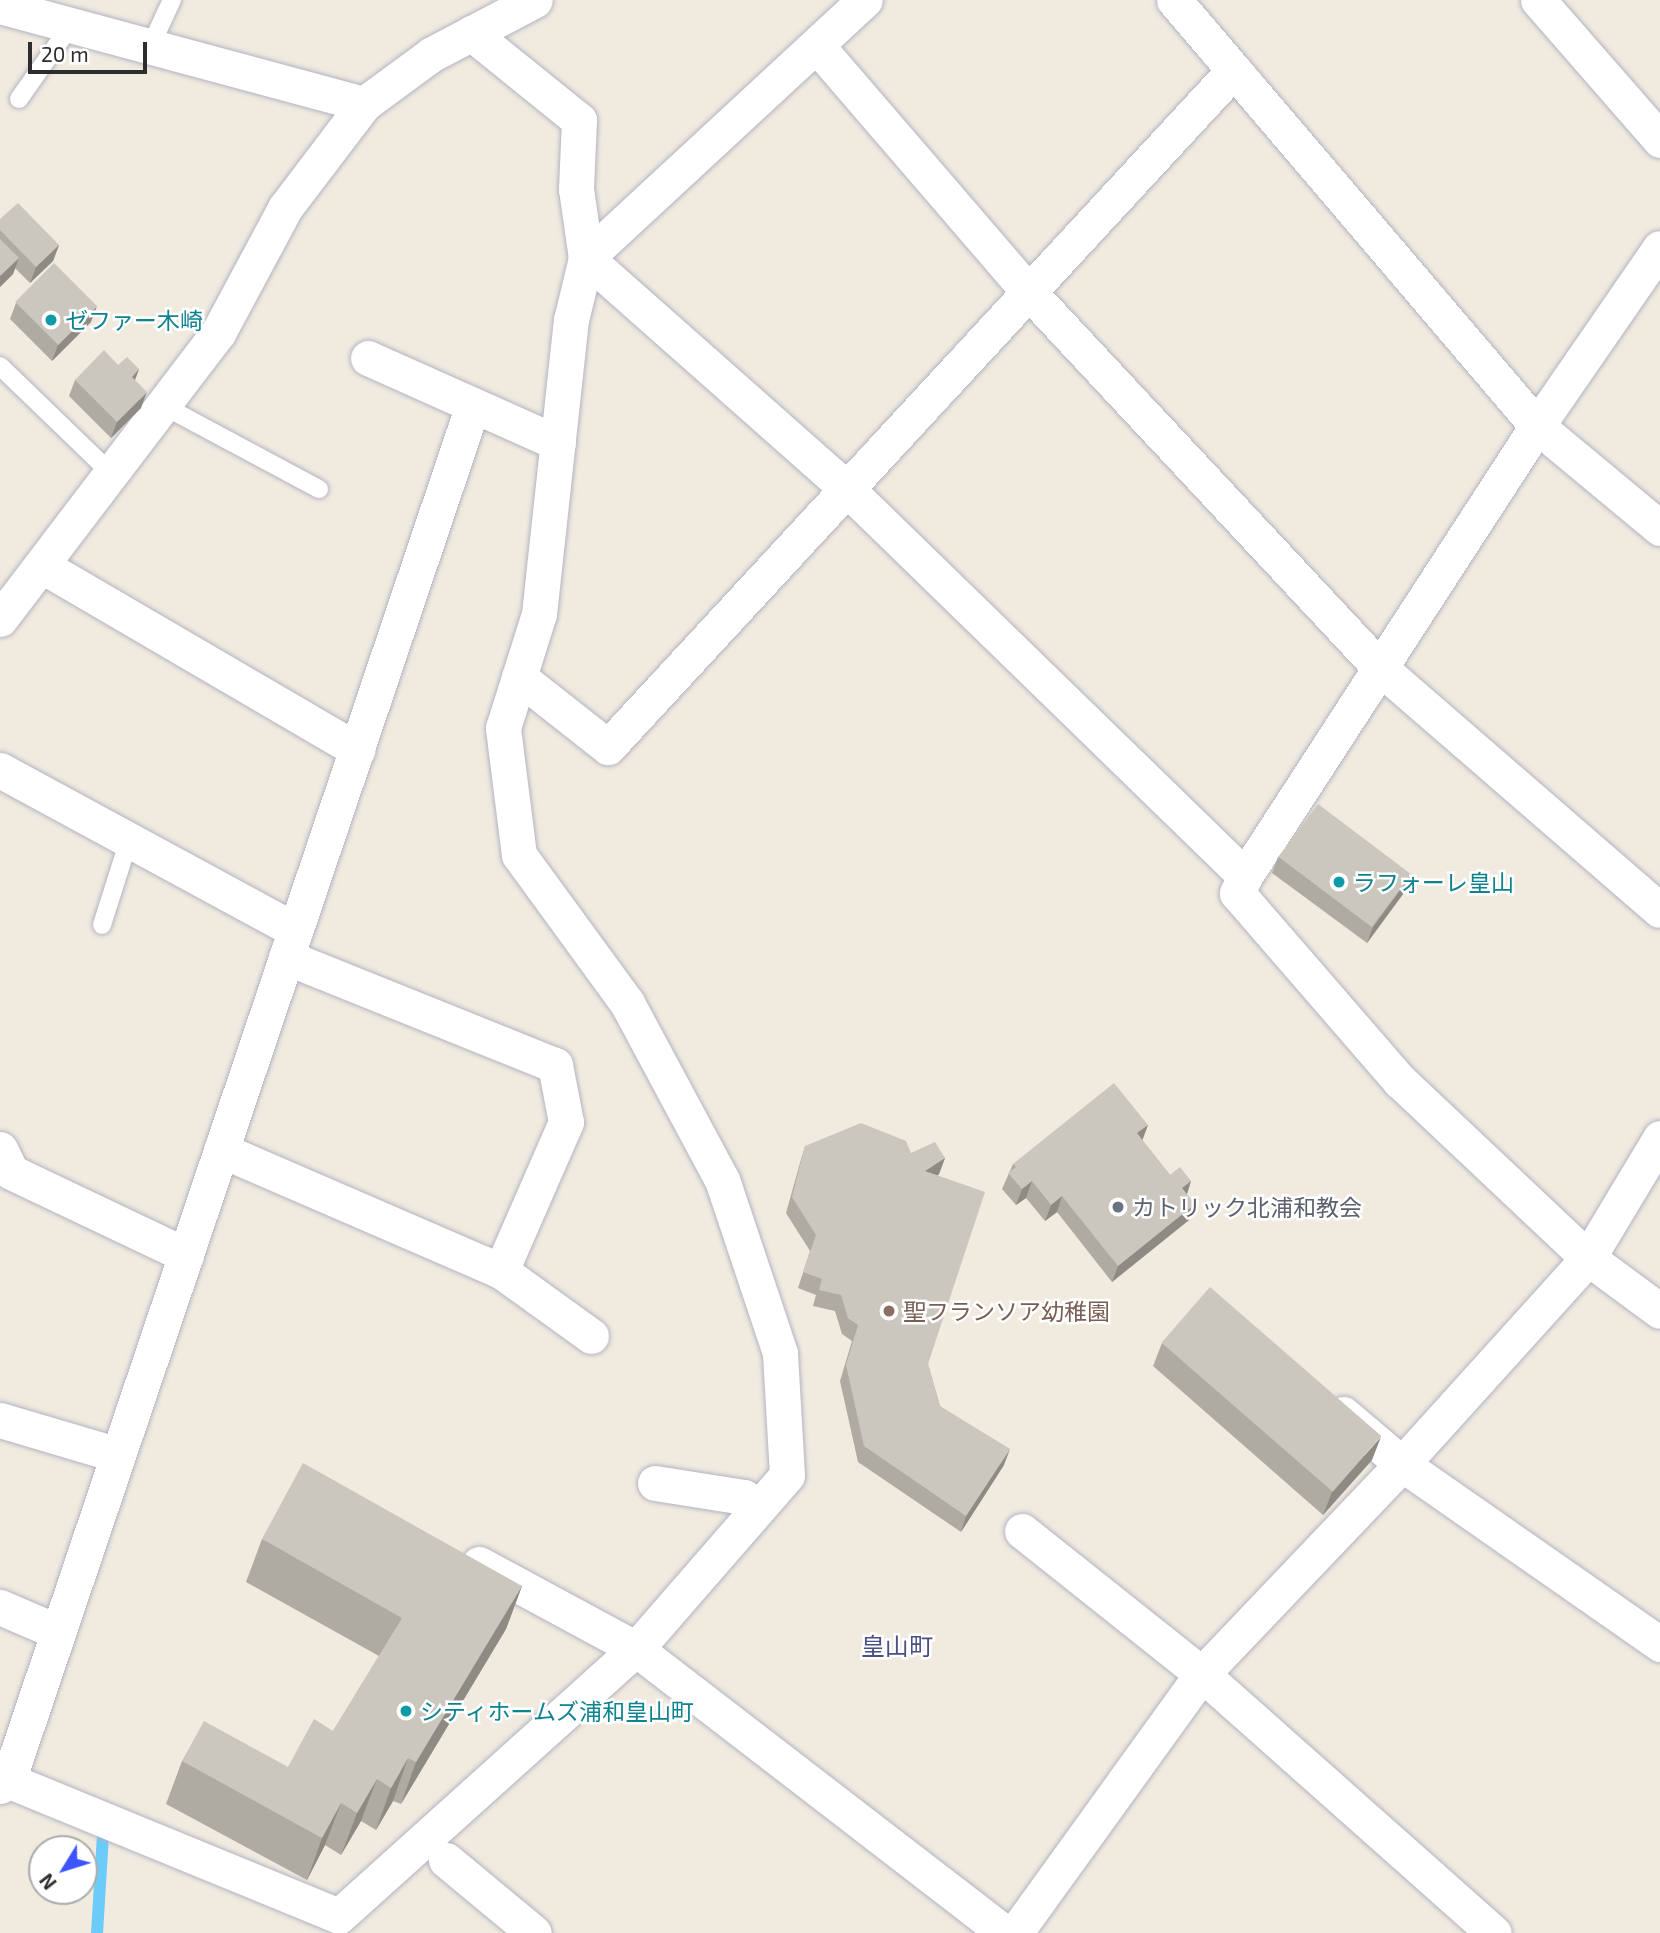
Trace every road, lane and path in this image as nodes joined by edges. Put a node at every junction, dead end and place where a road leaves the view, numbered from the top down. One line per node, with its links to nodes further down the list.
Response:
1 (172, 0): 9 (lane)
2 (535, 0): 8 (street)
3 (865, 0): 10 (street)
4 (1174, 0): 11 (street)
5 (1538, 0): 14 (street)
6 (0, 6): 7 (street)
7 (71, 25): 9 (street); 12 (lane)
8 (471, 33): 13 (street); 16 (street)
9 (152, 45): 13 (street)
10 (817, 46): 16 (street); 17 (street)
11 (1234, 70): 17 (street); 22 (street)
12 (19, 99)
13 (364, 104): 21 (street)
14 (1660, 140)
15 (1660, 248): 22 (street)
16 (586, 258): 23 (street); 26 (street)
17 (1027, 290): 26 (street); 30 (street)
18 (368, 358): 20 (street)
19 (0, 366): 24 (lane)
20 (473, 405): 23 (street); 32 (street)
21 (164, 406): 24 (street); 25 (lane)
22 (1537, 426): 27 (street); 30 (street)
23 (558, 443): 31 (street)
24 (112, 474): 28 (street)
25 (319, 489)
26 (847, 489): 31 (street); 35 (street)
27 (1660, 528)
28 (44, 566): 29 (street); 32 (street)
29 (0, 619)
30 (1379, 667): 35 (street); 36 (street)
31 (519, 677): 52 (street)
32 (356, 750): 38 (street)
33 (0, 770): 34 (street)
34 (129, 840): 37 (lane); 38 (street)
35 (1245, 876): 43 (street)
36 (1660, 910)
37 (103, 925)
38 (291, 944): 41 (street); 44 (street)
39 (1660, 1138): 43 (street)
40 (0, 1149): 42 (street)
41 (221, 1150): 42 (street); 44 (street)
42 (186, 1255): 49 (street)
43 (1588, 1258): 45 (street); 50 (street)
44 (501, 1271): 46 (street)
45 (1660, 1311)
46 (591, 1336)
47 (1321, 1395): 50 (street)
48 (0, 1420): 49 (street)
49 (118, 1455): 56 (street)
50 (1402, 1464): 57 (street); 59 (street)
51 (654, 1483): 52 (street)
52 (758, 1507): 58 (street)
53 (1022, 1531): 59 (street)
54 (450, 1548): 58 (street)
55 (0, 1608): 56 (street)
56 (58, 1632): 60 (street)
57 (1660, 1644)
58 (636, 1649): 62 (street); 64 (street)
59 (1202, 1674): 65 (street); 66 (street)
60 (3, 1780): 62 (street)
61 (446, 1860): 63 (street)
62 (334, 1925)
63 (534, 1933)
64 (1004, 1933)
65 (1015, 1933)
66 (1494, 1933)

